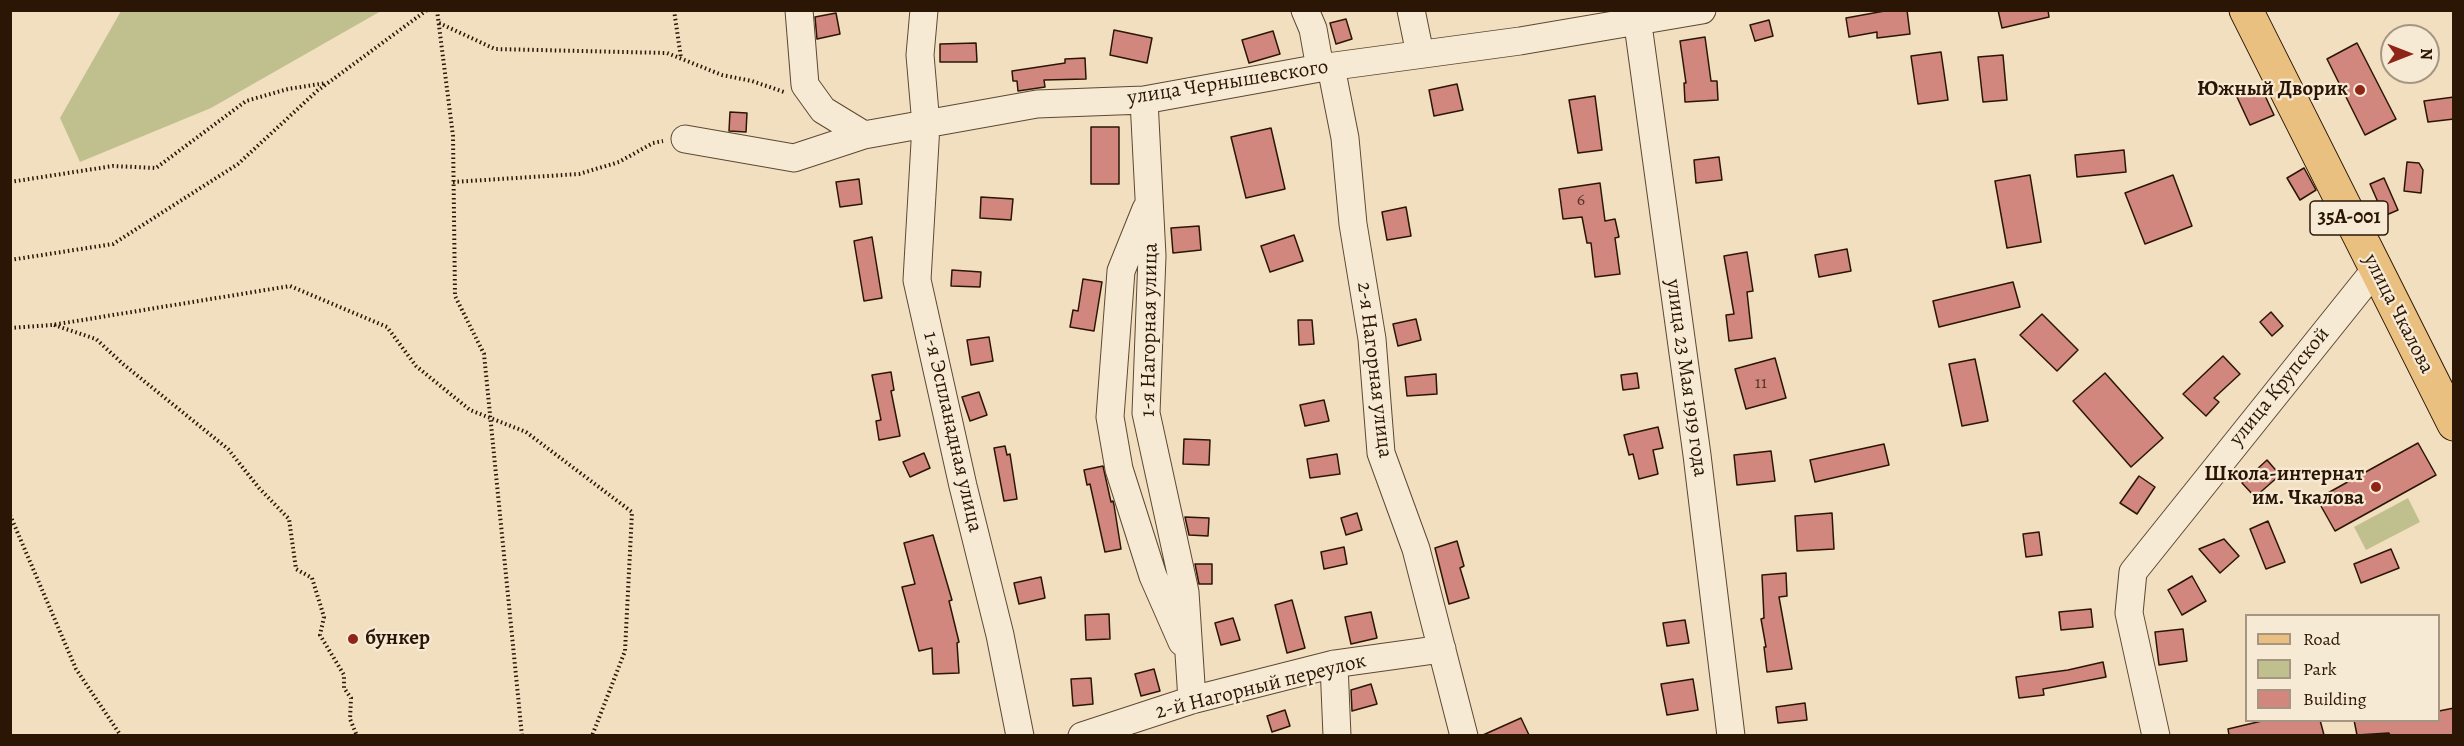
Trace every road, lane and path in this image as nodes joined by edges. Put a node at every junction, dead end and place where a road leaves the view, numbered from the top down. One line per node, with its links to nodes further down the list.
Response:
1 (427, 10): 16 (path)
2 (437, 10): 12 (path)
3 (674, 10): 14 (path)
4 (799, 10): 18 (street)
5 (924, 10): 19 (street, 1-я Эспланадная улица)
6 (1305, 10): 15 (street, 2-я Нагорная улица)
7 (1411, 10): 13 (street)
8 (1702, 10): 11 (street, улица Чернышевского)
9 (2246, 10): 26 (main road, улица Чкалова / 35А-001)
10 (2259, 10): 26 (main road, улица Чкалова / 35А-001)
11 (1636, 16): 13 (street, улица Чернышевского); 45 (street, улица 23 Мая 1919 года)
12 (439, 23): 14 (path); 23 (path)
13 (1420, 54): 15 (street, улица Чернышевского)
14 (682, 59): 18 (path)
15 (1326, 67): 17 (street, улица Чернышевского); 33 (street, 2-я Нагорная улица)
16 (328, 83): 22 (path); 25 (path)
17 (1144, 100): 19 (street, улица Чернышевского); 24 (street, 1-я Нагорная улица)
18 (819, 104): 20 (street)
19 (926, 125): 20 (street, улица Чернышевского); 41 (street, 1-я Эспланадная улица)
20 (864, 135): 21 (street, улица Чернышевского)
21 (685, 139): 23 (path)
22 (10, 182)
23 (453, 182): 30 (path)
24 (1149, 203): 34 (street, 1-я Нагорная улица); 34 (street)
25 (10, 260)
26 (2379, 265): 29 (main road, улица Чкалова / 35А-001); 31 (main road, улица Чкалова / 35А-001); 46 (street, улица Крупской)
27 (52, 325): 28 (path); 30 (path); 38 (path)
28 (10, 328)
29 (2454, 399)
30 (491, 418): 39 (path); 40 (path)
31 (2454, 424)
32 (10, 515): 37 (path)
33 (1442, 649): 35 (street, 2-й Нагорный переулок); 44 (street, 2-я Нагорная улица)
34 (1190, 659): 36 (street, 1-я Нагорная улица)
35 (1334, 664): 36 (street, 2-й Нагорный переулок); 43 (street)
36 (1192, 700): 42 (street, 2-й Нагорный переулок)
37 (121, 735)
38 (357, 735)
39 (522, 735)
40 (592, 735)
41 (1020, 735)
42 (1082, 735)
43 (1337, 735)
44 (1464, 735)
45 (1731, 735)
46 (2156, 735)

